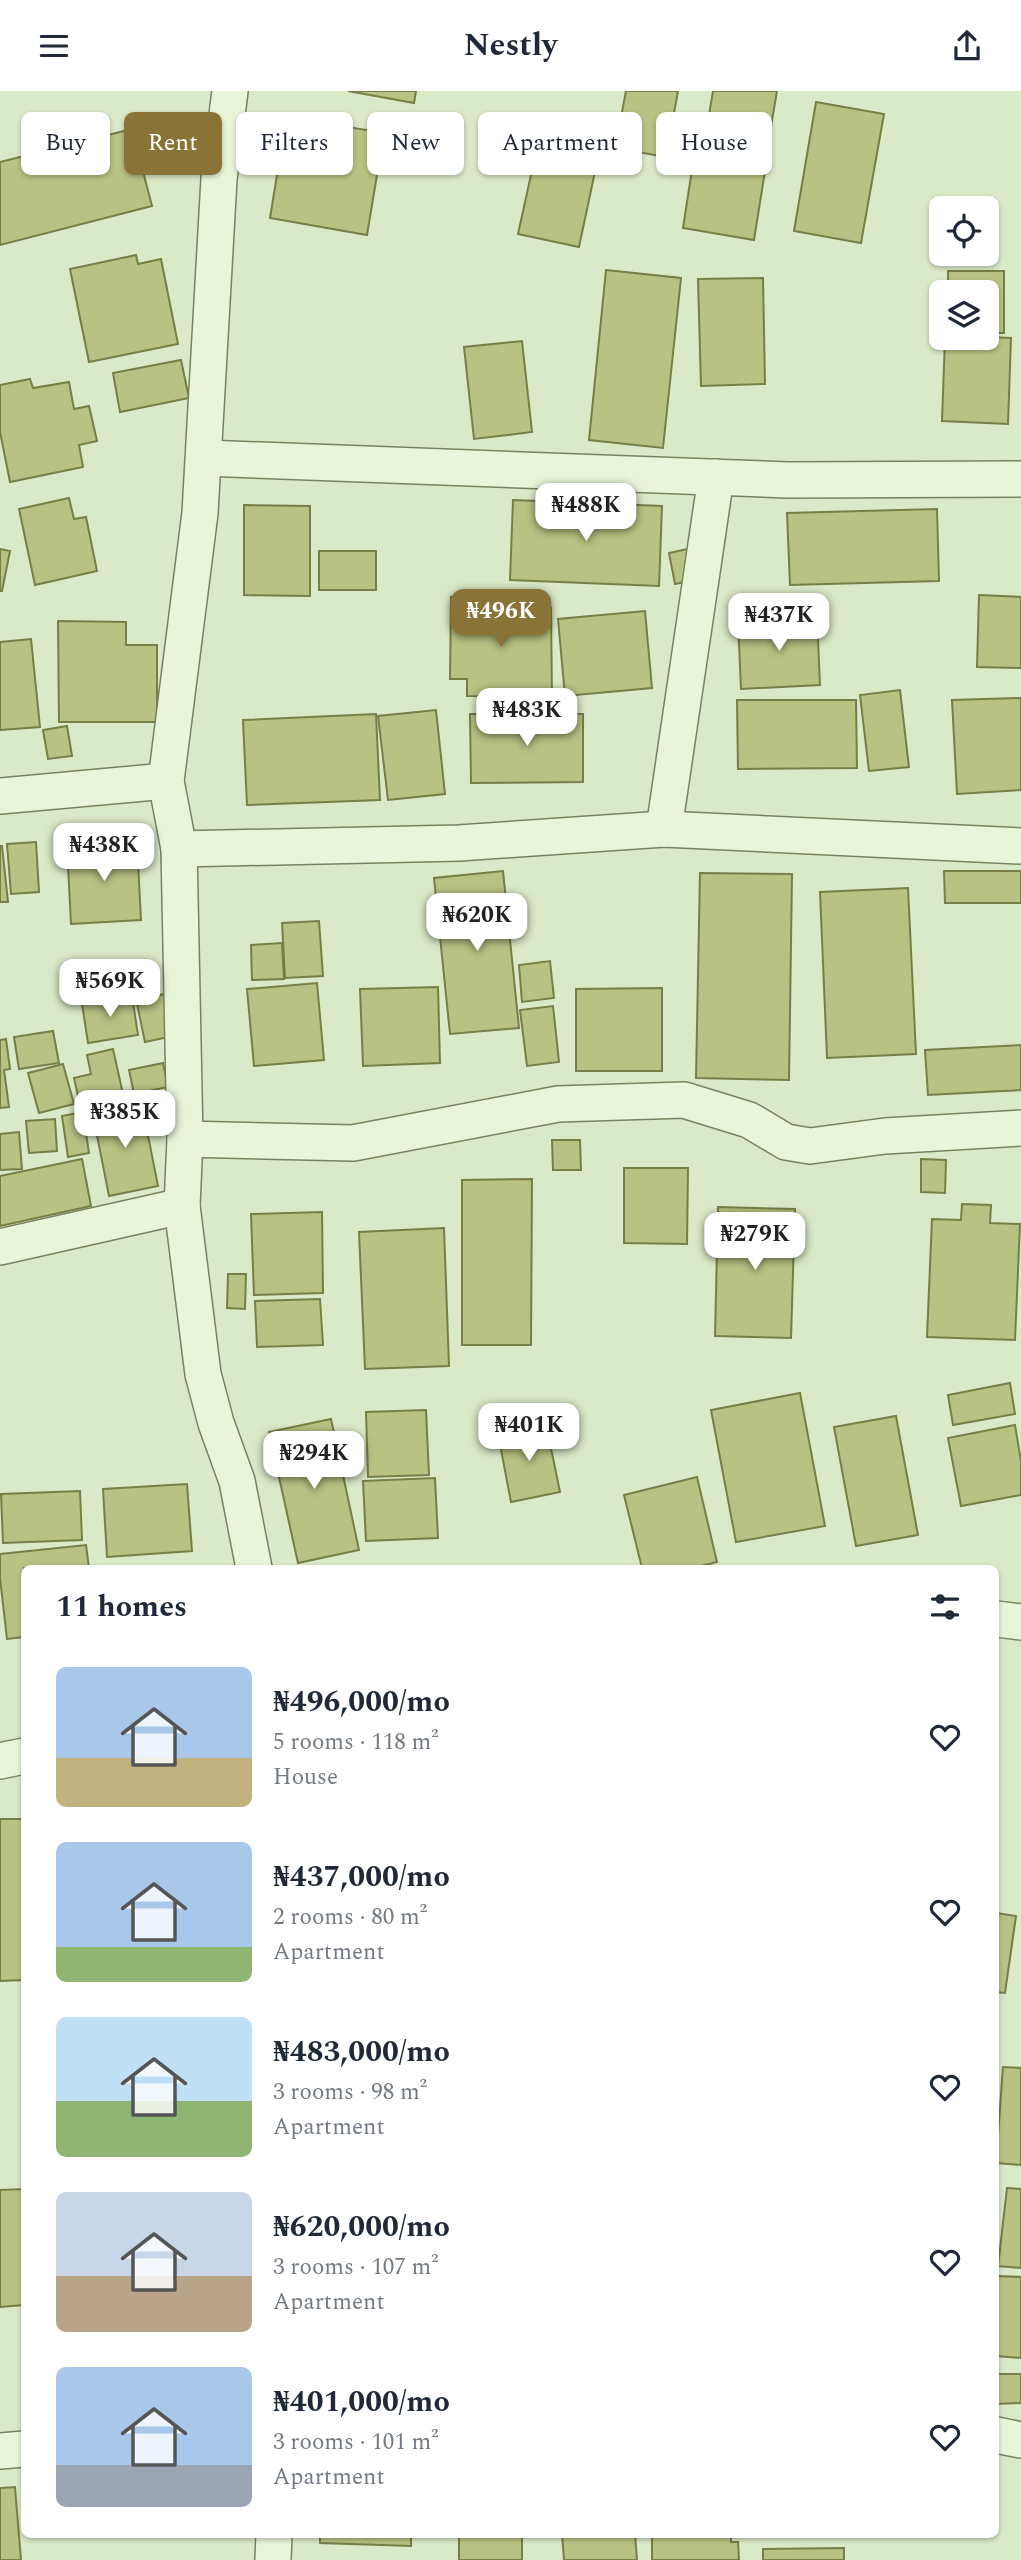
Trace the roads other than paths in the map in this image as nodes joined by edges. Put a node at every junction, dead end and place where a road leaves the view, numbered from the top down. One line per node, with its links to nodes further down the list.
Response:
1 (230, 91): 2 (street)
2 (204, 458): 3 (street); 5 (street)
3 (716, 477): 4 (street); 7 (street)
4 (1021, 479)
5 (166, 781): 6 (street); 9 (street)
6 (0, 796)
7 (664, 829): 8 (street); 9 (street)
8 (1021, 846)
9 (179, 849): 11 (street)
10 (1021, 1128): 11 (street)
11 (185, 1139): 12 (street)
12 (182, 1206): 13 (street); 14 (street)
13 (0, 1247)
14 (253, 1565)
15 (999, 1619): 16 (street)
16 (1021, 1622)
17 (21, 1757): 18 (street)
18 (0, 1761)
19 (999, 2436): 20 (street)
20 (1021, 2440)
21 (21, 2449): 22 (street)
22 (0, 2451)
23 (274, 2538): 24 (street)
24 (273, 2560)

